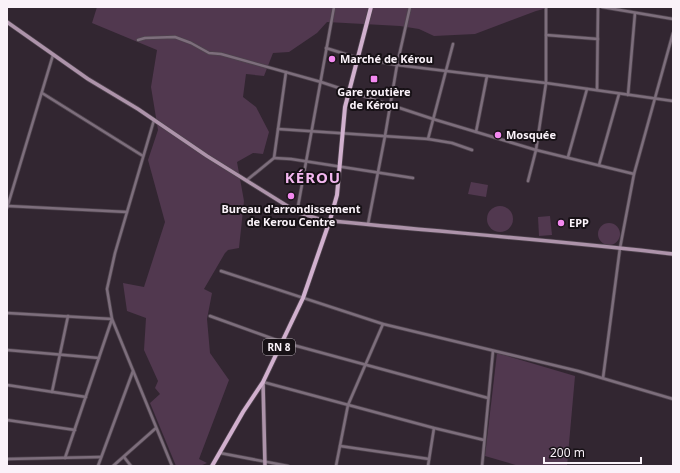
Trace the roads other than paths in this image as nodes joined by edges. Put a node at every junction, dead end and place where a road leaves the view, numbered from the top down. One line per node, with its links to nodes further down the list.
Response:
1 (334, 7): 15 (street)
2 (371, 7): 17 (main road, RN 8)
3 (410, 7): 18 (street)
4 (546, 7): 11 (street)
5 (598, 7): 12 (street)
6 (602, 7): 7 (street)
7 (634, 12): 8 (street); 29 (street)
8 (673, 19)
9 (7, 22): 16 (street)
10 (673, 33): 30 (street)
11 (546, 35): 12 (street); 23 (street)
12 (598, 39): 26 (street)
13 (138, 40): 20 (street)
14 (453, 44): 19 (street)
15 (326, 48): 17 (street); 22 (street)
16 (53, 55): 27 (street); 33 (street)
17 (358, 57): 18 (street); 25 (main road, RN 8)
18 (397, 65): 19 (street); 32 (street)
19 (446, 71): 21 (street); 34 (street)
20 (286, 72): 22 (street); 35 (street)
21 (487, 76): 23 (street); 37 (street)
22 (320, 82): 25 (street); 36 (street)
23 (546, 83): 24 (street); 42 (street)
24 (586, 89): 26 (street); 45 (street)
25 (349, 91): 32 (street); 38 (main road, RN 8)
26 (597, 91): 28 (street)
27 (42, 93): 43 (street); 54 (street)
28 (619, 94): 29 (street); 47 (street)
29 (628, 95): 30 (street)
30 (655, 98): 31 (street); 50 (street)
31 (673, 101)
32 (391, 106): 34 (street); 39 (street)
33 (154, 120): 43 (street); 52 (street)
34 (434, 120): 37 (street); 40 (street)
35 (278, 129): 36 (street); 44 (street)
36 (312, 131): 38 (street); 46 (street)
37 (476, 132): 42 (street)
38 (343, 133): 39 (street); 48 (main road, RN 8)
39 (385, 136): 40 (street); 49 (street)
40 (428, 139): 41 (street)
41 (472, 150)
42 (536, 150): 45 (street); 53 (street)
43 (143, 156): 55 (street)
44 (274, 158): 46 (street); 52 (street)
45 (568, 158): 47 (street)
46 (306, 161): 48 (street); 56 (street)
47 (599, 165): 50 (street)
48 (339, 166): 49 (street); 57 (main road, RN 8)
49 (378, 173): 51 (street); 58 (street)
50 (634, 174): 59 (street)
51 (413, 178)
52 (247, 180): 56 (street)
53 (528, 181)
54 (7, 207): 55 (street)
55 (127, 212): 66 (street)
56 (297, 212): 57 (street)
57 (330, 220): 58 (street); 62 (main road, RN 8)
58 (368, 224): 59 (street)
59 (620, 248): 60 (street); 75 (street)
60 (673, 254)
61 (221, 271): 62 (street)
62 (304, 298): 67 (street); 68 (main road, RN 8)
63 (7, 313): 64 (street)
64 (68, 316): 66 (street); 71 (street)
65 (210, 316): 68 (street)
66 (112, 319): 72 (street); 74 (street)
67 (382, 324): 70 (street); 73 (street)
68 (282, 342): 73 (street); 76 (main road, RN 8)
69 (7, 350): 71 (street)
70 (493, 351): 75 (street); 80 (street)
71 (60, 355): 72 (street); 78 (street)
72 (99, 358): 79 (street)
73 (366, 365): 80 (street); 82 (street)
74 (133, 370): 84 (street); 90 (street)
75 (603, 378): 81 (street)
76 (263, 382): 82 (street); 89 (main road, RN 8); 95 (street)
77 (7, 385): 78 (street)
78 (52, 392): 79 (street)
79 (86, 397): 86 (street)
80 (488, 398): 87 (street)
81 (673, 399)
82 (348, 405): 85 (street); 88 (street)
83 (7, 420): 86 (street)
84 (156, 428): 91 (street); 99 (street)
85 (434, 428): 87 (street); 94 (street)
86 (75, 430): 92 (street)
87 (484, 440): 104 (street)
88 (340, 446): 94 (street); 102 (street)
89 (220, 453): 95 (street); 100 (main road, RN 8)
90 (101, 457): 92 (street); 96 (street)
91 (124, 457): 97 (street); 98 (street)
92 (65, 458): 93 (street)
93 (7, 459)
94 (429, 459): 103 (street)
95 (265, 464): 101 (street)
96 (98, 466)
97 (113, 466)
98 (131, 466)
99 (172, 466)
100 (212, 466)
101 (288, 466)
102 (336, 466)
103 (428, 466)
104 (482, 466)

